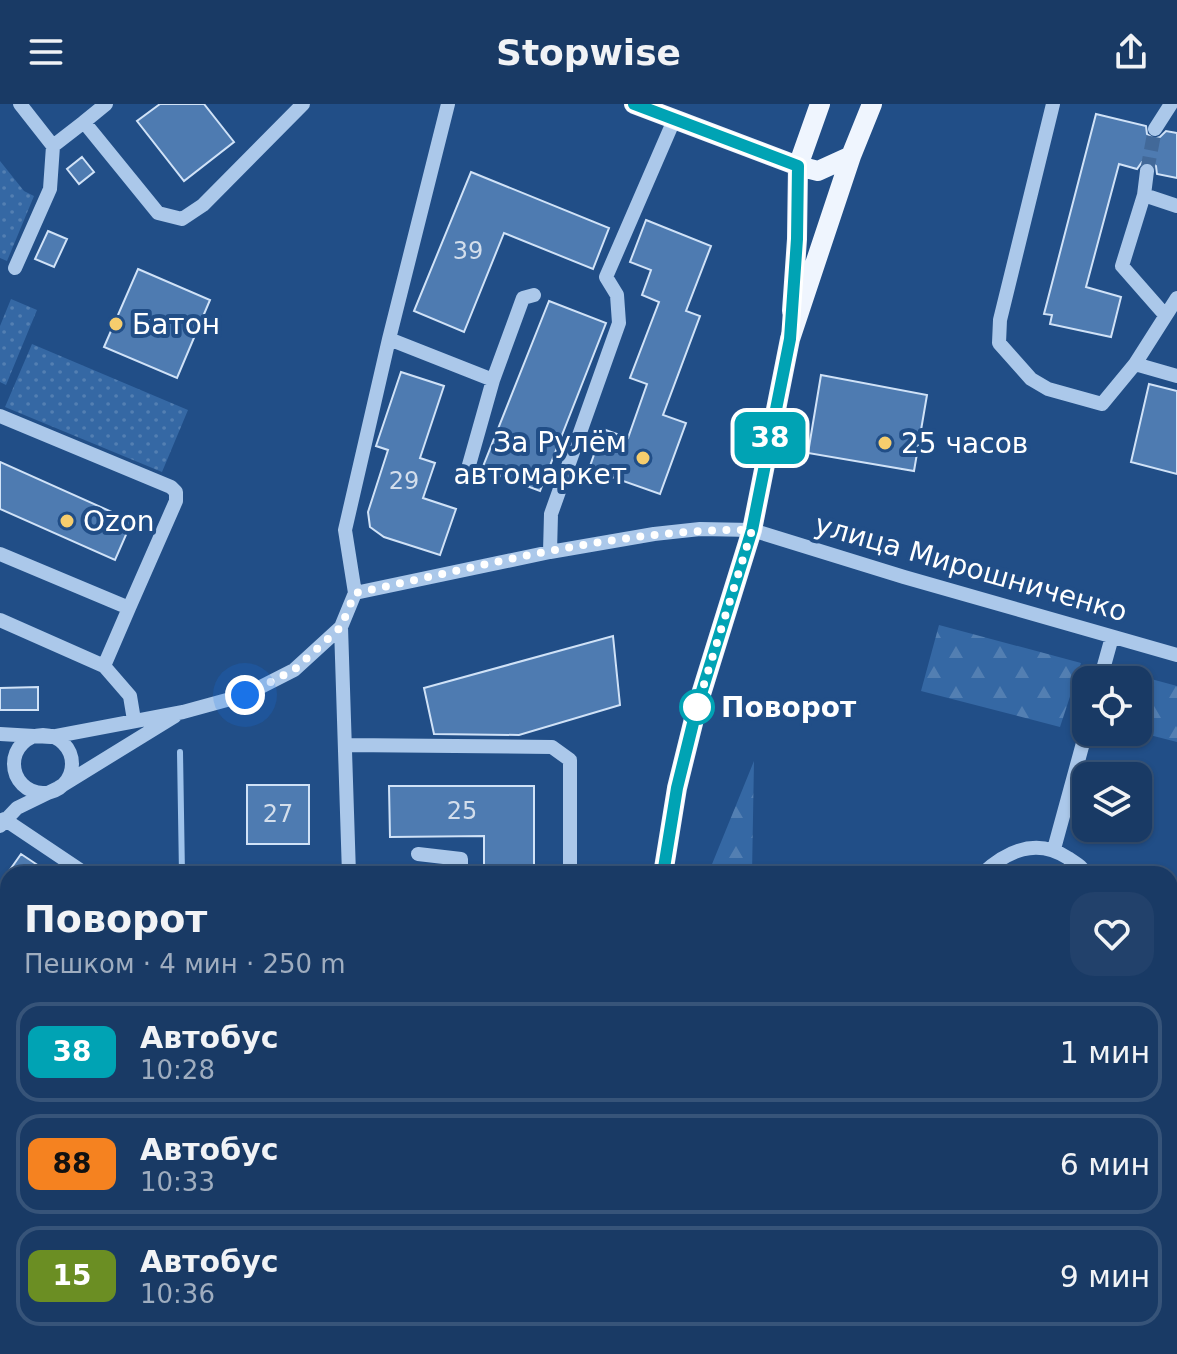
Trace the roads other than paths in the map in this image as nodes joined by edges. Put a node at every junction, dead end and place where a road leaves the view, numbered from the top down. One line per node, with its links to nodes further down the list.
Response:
1 (20, 104): 13 (street)
2 (106, 104): 11 (street)
3 (303, 104): 11 (street)
4 (448, 104): 23 (street)
5 (634, 104): 10 (main road)
6 (820, 104): 15 (main road)
7 (872, 104): 14 (main road)
8 (1053, 104): 25 (street)
9 (1171, 104): 12 (street)
10 (674, 120): 15 (main road); 31 (street)
11 (84, 122): 13 (street)
12 (1155, 129)
13 (53, 146): 19 (street)
14 (851, 156): 15 (main road); 24 (main road)
15 (798, 166): 24 (main road)
16 (1147, 171): 17 (street)
17 (1144, 195): 18 (street); 22 (street)
18 (1177, 206)
19 (15, 268)
20 (534, 295): 27 (street)
21 (1177, 298): 22 (street)
22 (1165, 315): 25 (street)
23 (389, 339): 27 (street); 33 (street)
24 (790, 339): 30 (main road)
25 (1135, 364): 26 (street)
26 (1177, 376)
27 (493, 380): 29 (street)
28 (0, 416): 34 (street)
29 (469, 465)
30 (752, 530): 31 (street, улица Мирошниченко); 37 (street, улица Мирошниченко); 57 (main road)
31 (550, 552): 33 (street, улица Мирошниченко)
32 (0, 554): 34 (street)
33 (355, 593): 36 (street)
34 (129, 608): 39 (street)
35 (0, 620): 39 (street)
36 (341, 627): 41 (street); 45 (street)
37 (1112, 637): 38 (street, улица Мирошниченко); 40 (street)
38 (1177, 655)
39 (104, 666): 42 (street)
40 (1104, 666)
41 (183, 712): 42 (street); 49 (street)
42 (134, 720): 44 (street)
43 (0, 734): 44 (street)
44 (44, 736): 48 (street); 49 (street)
45 (346, 745): 54 (street); 56 (street)
46 (1082, 746): 51 (street)
47 (0, 774): 48 (street)
48 (23, 785): 49 (street)
49 (58, 788): 50 (street)
50 (2, 823): 53 (street)
51 (1054, 849): 58 (street); 59 (street)
52 (418, 854): 55 (street)
53 (73, 866)
54 (349, 866)
55 (461, 866)
56 (570, 866)
57 (664, 866)
58 (991, 866)
59 (1080, 866)

